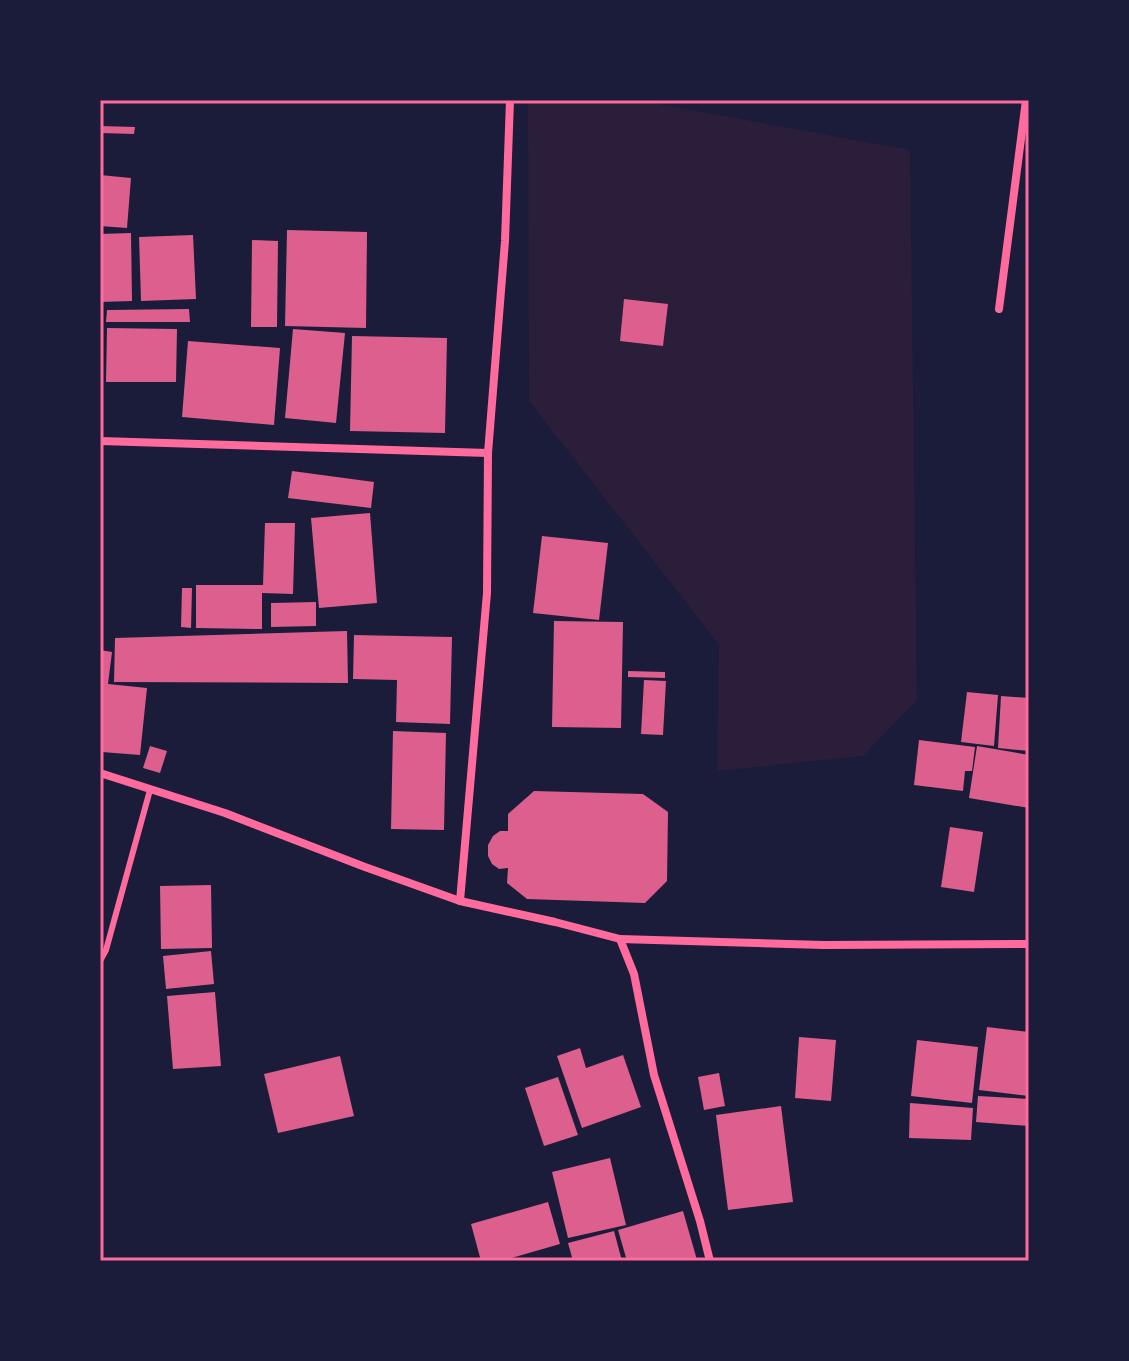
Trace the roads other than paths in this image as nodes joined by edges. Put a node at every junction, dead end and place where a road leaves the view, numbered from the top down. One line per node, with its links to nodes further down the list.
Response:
1 (510, 100): 5 (street)
2 (1026, 100): 3 (street)
3 (999, 309)
4 (100, 441): 5 (street)
5 (488, 453): 8 (street)
6 (100, 773): 7 (street)
7 (150, 790): 8 (street); 11 (lane)
8 (460, 901): 9 (street)
9 (620, 939): 10 (street); 12 (street)
10 (1029, 944)
11 (100, 961)
12 (710, 1261)

